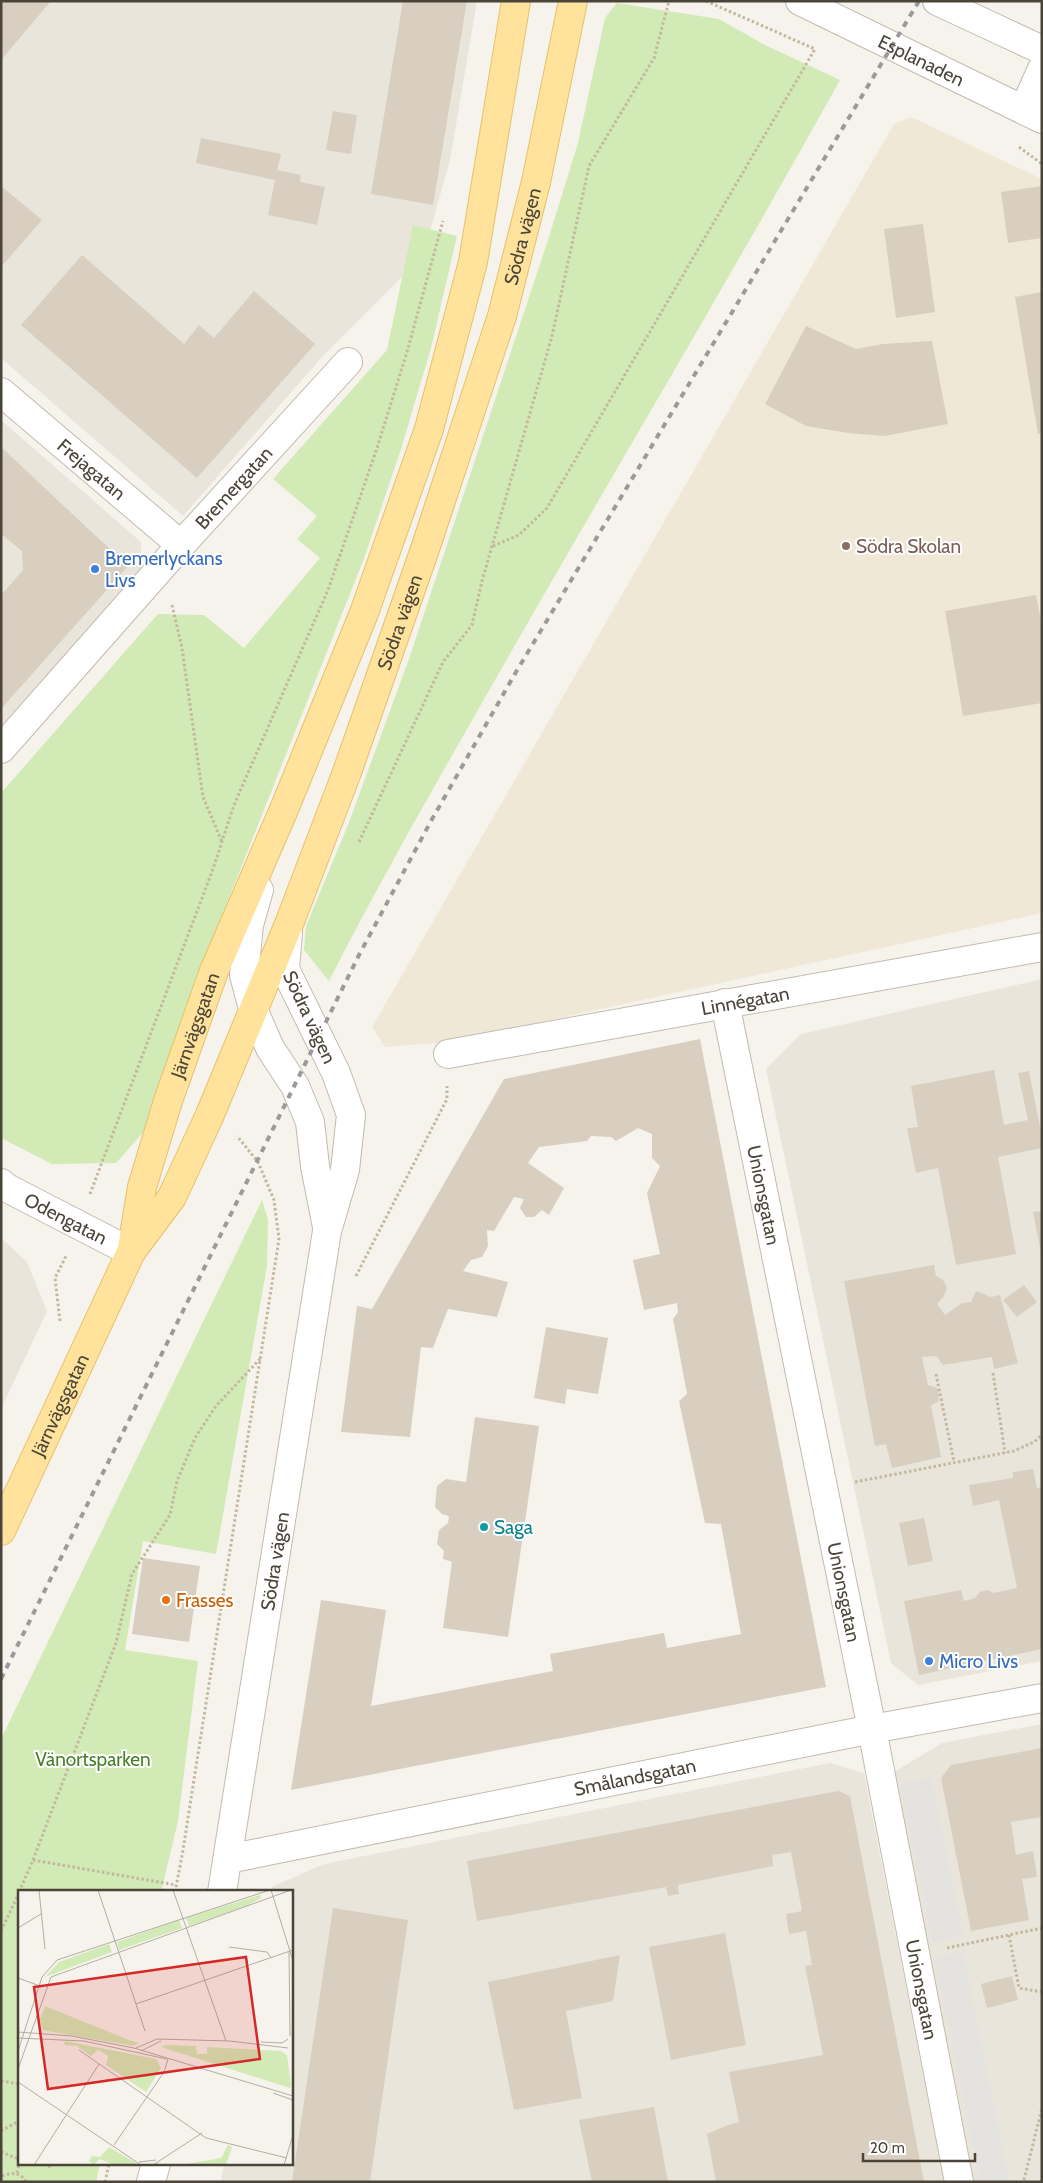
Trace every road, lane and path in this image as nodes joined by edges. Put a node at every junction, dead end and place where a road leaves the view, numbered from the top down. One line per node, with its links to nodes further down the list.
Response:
1 (516, 1): 17 (main road, Södra vägen)
2 (573, 1): 20 (main road, Södra vägen)
3 (669, 1): 14 (path)
4 (800, 1): 9 (street, Esplanaden)
5 (937, 1): 7 (street)
6 (815, 49): 14 (path)
7 (1042, 50)
8 (1042, 70): 9 (street)
9 (1033, 114)
10 (445, 216): 18 (path)
11 (348, 362): 13 (street, Bremergatan)
12 (1, 392): 13 (street, Frejagatan)
13 (181, 544): 15 (street, Bremergatan)
14 (492, 547): 19 (path)
15 (162, 566): 16 (street, Bremergatan); 18 (path)
16 (1, 749)
17 (285, 807): 23 (street, Södra vägen); 29 (main road, Järnvägsgatan)
18 (222, 843): 26 (path)
19 (355, 849)
20 (289, 924): 23 (main road, Järnvägsgatan); 28 (street, Södra vägen)
21 (1042, 947): 22 (street, Linnégatan)
22 (725, 1003): 24 (street, Linnégatan); 37 (street, Unionsgatan)
23 (253, 1009): 28 (street, Södra vägen); 29 (main road, Järnvägsgatan)
24 (448, 1054): 30 (path)
25 (232, 1130): 31 (path)
26 (96, 1174)
27 (1, 1183): 29 (street, Odengatan)
28 (327, 1231): 41 (street, Södra vägen)
29 (132, 1252): 38 (main road, Järnvägsgatan)
30 (353, 1281)
31 (261, 1358): 42 (path); 43 (path)
32 (993, 1373): 35 (path)
33 (936, 1374): 36 (path)
34 (1042, 1435): 35 (path)
35 (1005, 1453): 36 (path)
36 (954, 1462): 37 (path)
37 (824, 1488): 40 (street, Unionsgatan)
38 (1, 1530)
39 (1042, 1698): 40 (street, Smålandsgatan)
40 (872, 1730): 41 (street, Smålandsgatan); 51 (street, Unionsgatan)
41 (228, 1859): 46 (street, Södra vägen)
42 (33, 1860): 43 (path); 44 (path)
43 (176, 1885): 45 (path)
44 (20, 1890)
45 (175, 1890)
46 (222, 1890)
47 (18, 1894): 49 (path)
48 (1042, 1928): 50 (path)
49 (1, 1932)
50 (1009, 1935): 51 (path); 52 (path)
51 (915, 1955): 71 (street, Unionsgatan)
52 (1042, 1992)
53 (1, 2081): 54 (path)
54 (18, 2084)
55 (1042, 2108): 66 (path)
56 (18, 2122): 57 (path)
57 (1, 2131)
58 (1, 2152): 59 (path)
59 (18, 2159)
60 (19, 2166): 64 (path)
61 (109, 2166): 68 (path)
62 (155, 2166): 69 (street)
63 (172, 2166): 70 (street)
64 (17, 2173): 65 (path); 67 (path)
65 (2, 2176)
66 (1024, 2180)
67 (26, 2182)
68 (105, 2182)
69 (151, 2182)
70 (170, 2182)
71 (959, 2182)

